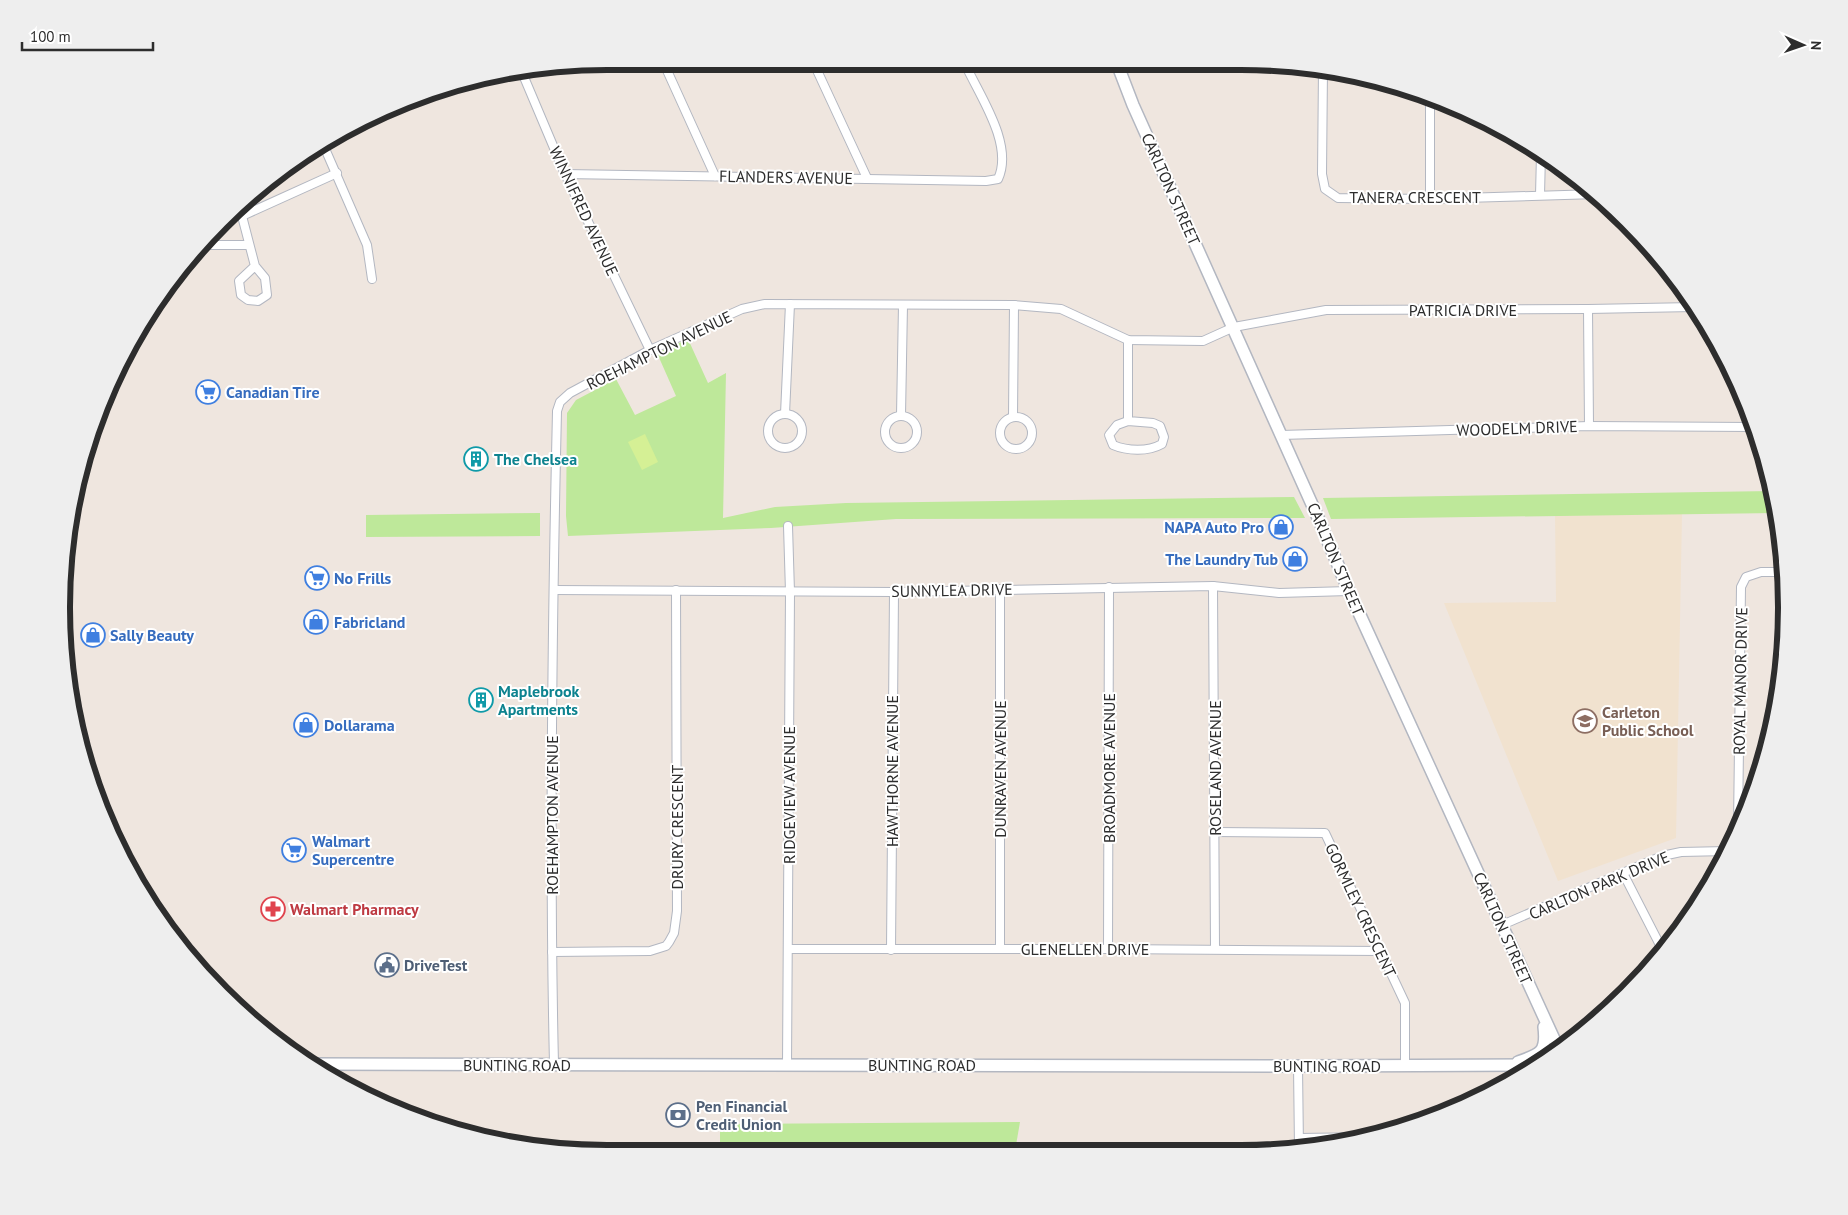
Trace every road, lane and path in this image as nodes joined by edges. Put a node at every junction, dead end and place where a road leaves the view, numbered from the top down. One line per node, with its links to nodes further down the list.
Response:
1 (667, 70): 12 (street)
2 (818, 70): 13 (street)
3 (968, 70): 13 (street, FLANDERS AVENUE)
4 (1120, 70): 27 (main road, CARLTON STREET)
5 (524, 77): 11 (street, WINNIFRED AVENUE)
6 (1323, 77): 16 (street, TANERA CRESCENT)
7 (1430, 105): 16 (street)
8 (326, 150): 10 (street)
9 (1541, 162): 15 (street)
10 (336, 173): 17 (street); 21 (street)
11 (565, 174): 12 (street, FLANDERS AVENUE); 29 (street, WINNIFRED AVENUE)
12 (715, 176): 13 (street, FLANDERS AVENUE)
13 (867, 178)
14 (1584, 194): 15 (street, TANERA CRESCENT)
15 (1540, 195): 16 (street, TANERA CRESCENT)
16 (1430, 199)
17 (242, 216): 19 (street)
18 (210, 245): 19 (street)
19 (249, 245): 20 (street)
20 (255, 266): 20 (street)
21 (372, 279)
22 (790, 304): 23 (street, ROEHAMPTON AVENUE); 29 (street, ROEHAMPTON AVENUE); 30 (street)
23 (903, 305): 24 (street, ROEHAMPTON AVENUE); 31 (street)
24 (1014, 305): 28 (street, ROEHAMPTON AVENUE); 32 (street)
25 (1686, 307): 26 (street, PATRICIA DRIVE)
26 (1588, 309): 27 (street, PATRICIA DRIVE); 34 (street)
27 (1234, 327): 28 (street, ROEHAMPTON AVENUE); 36 (main road, CARLTON STREET)
28 (1128, 340): 33 (street)
29 (650, 350): 42 (street, ROEHAMPTON AVENUE)
30 (785, 414): 30 (street)
31 (901, 416): 31 (street)
32 (1014, 417): 32 (street)
33 (1128, 421): 33 (street)
34 (1589, 426): 35 (street, WOODELM DRIVE); 36 (street, WOODELM DRIVE)
35 (1746, 427)
36 (1281, 435): 44 (main road, CARLTON STREET)
37 (788, 526): 45 (street, RIDGEVIEW AVENUE)
38 (1777, 572): 47 (street, ROYAL MANOR DRIVE)
39 (1213, 586): 40 (street, SUNNYLEA DRIVE); 44 (street, SUNNYLEA DRIVE); 48 (street, ROSELAND AVENUE)
40 (1109, 587): 41 (street, SUNNYLEA DRIVE); 53 (street, BROADMORE AVENUE)
41 (1000, 589): 46 (street, SUNNYLEA DRIVE); 55 (street, DUNRAVEN AVENUE)
42 (554, 590): 43 (street, SUNNYLEA DRIVE); 59 (street, ROEHAMPTON AVENUE)
43 (676, 590): 45 (street, SUNNYLEA DRIVE); 59 (street, DRURY CRESCENT)
44 (1349, 591): 51 (main road, CARLTON STREET)
45 (790, 592): 46 (street, SUNNYLEA DRIVE); 54 (street, RIDGEVIEW AVENUE)
46 (894, 592): 57 (street, HAWTHORNE AVENUE)
47 (1738, 810)
48 (1215, 832): 56 (street, ROSELAND AVENUE); 58 (street, GORMLEY CRESCENT)
49 (1720, 851): 50 (street, CARLTON PARK DRIVE)
50 (1623, 873): 51 (street, CARLTON PARK DRIVE); 52 (street)
51 (1502, 925): 60 (main road, CARLTON STREET)
52 (1660, 944)
53 (1108, 948): 55 (street, GLENELLEN DRIVE); 56 (street, GLENELLEN DRIVE)
54 (788, 949): 57 (street, GLENELLEN DRIVE); 66 (street, RIDGEVIEW AVENUE)
55 (1000, 949): 57 (street, GLENELLEN DRIVE)
56 (1215, 949): 58 (street, GLENELLEN DRIVE)
57 (891, 950)
58 (1381, 951): 68 (street, GORMLEY CRESCENT)
59 (552, 952): 63 (street, ROEHAMPTON AVENUE)
60 (1543, 1015): 61 (main road, CARLTON STREET); 64 (main road)
61 (1556, 1043)
62 (325, 1064): 63 (main road, BUNTING ROAD)
63 (554, 1064): 66 (main road, BUNTING ROAD)
64 (1510, 1064): 65 (main road, BUNTING ROAD); 68 (main road, BUNTING ROAD)
65 (1522, 1064)
66 (787, 1065): 67 (main road, BUNTING ROAD)
67 (1298, 1066): 68 (main road, BUNTING ROAD); 69 (street)
68 (1405, 1066)
69 (1299, 1138): 70 (street); 71 (street)
70 (1319, 1139)
71 (1299, 1141)

